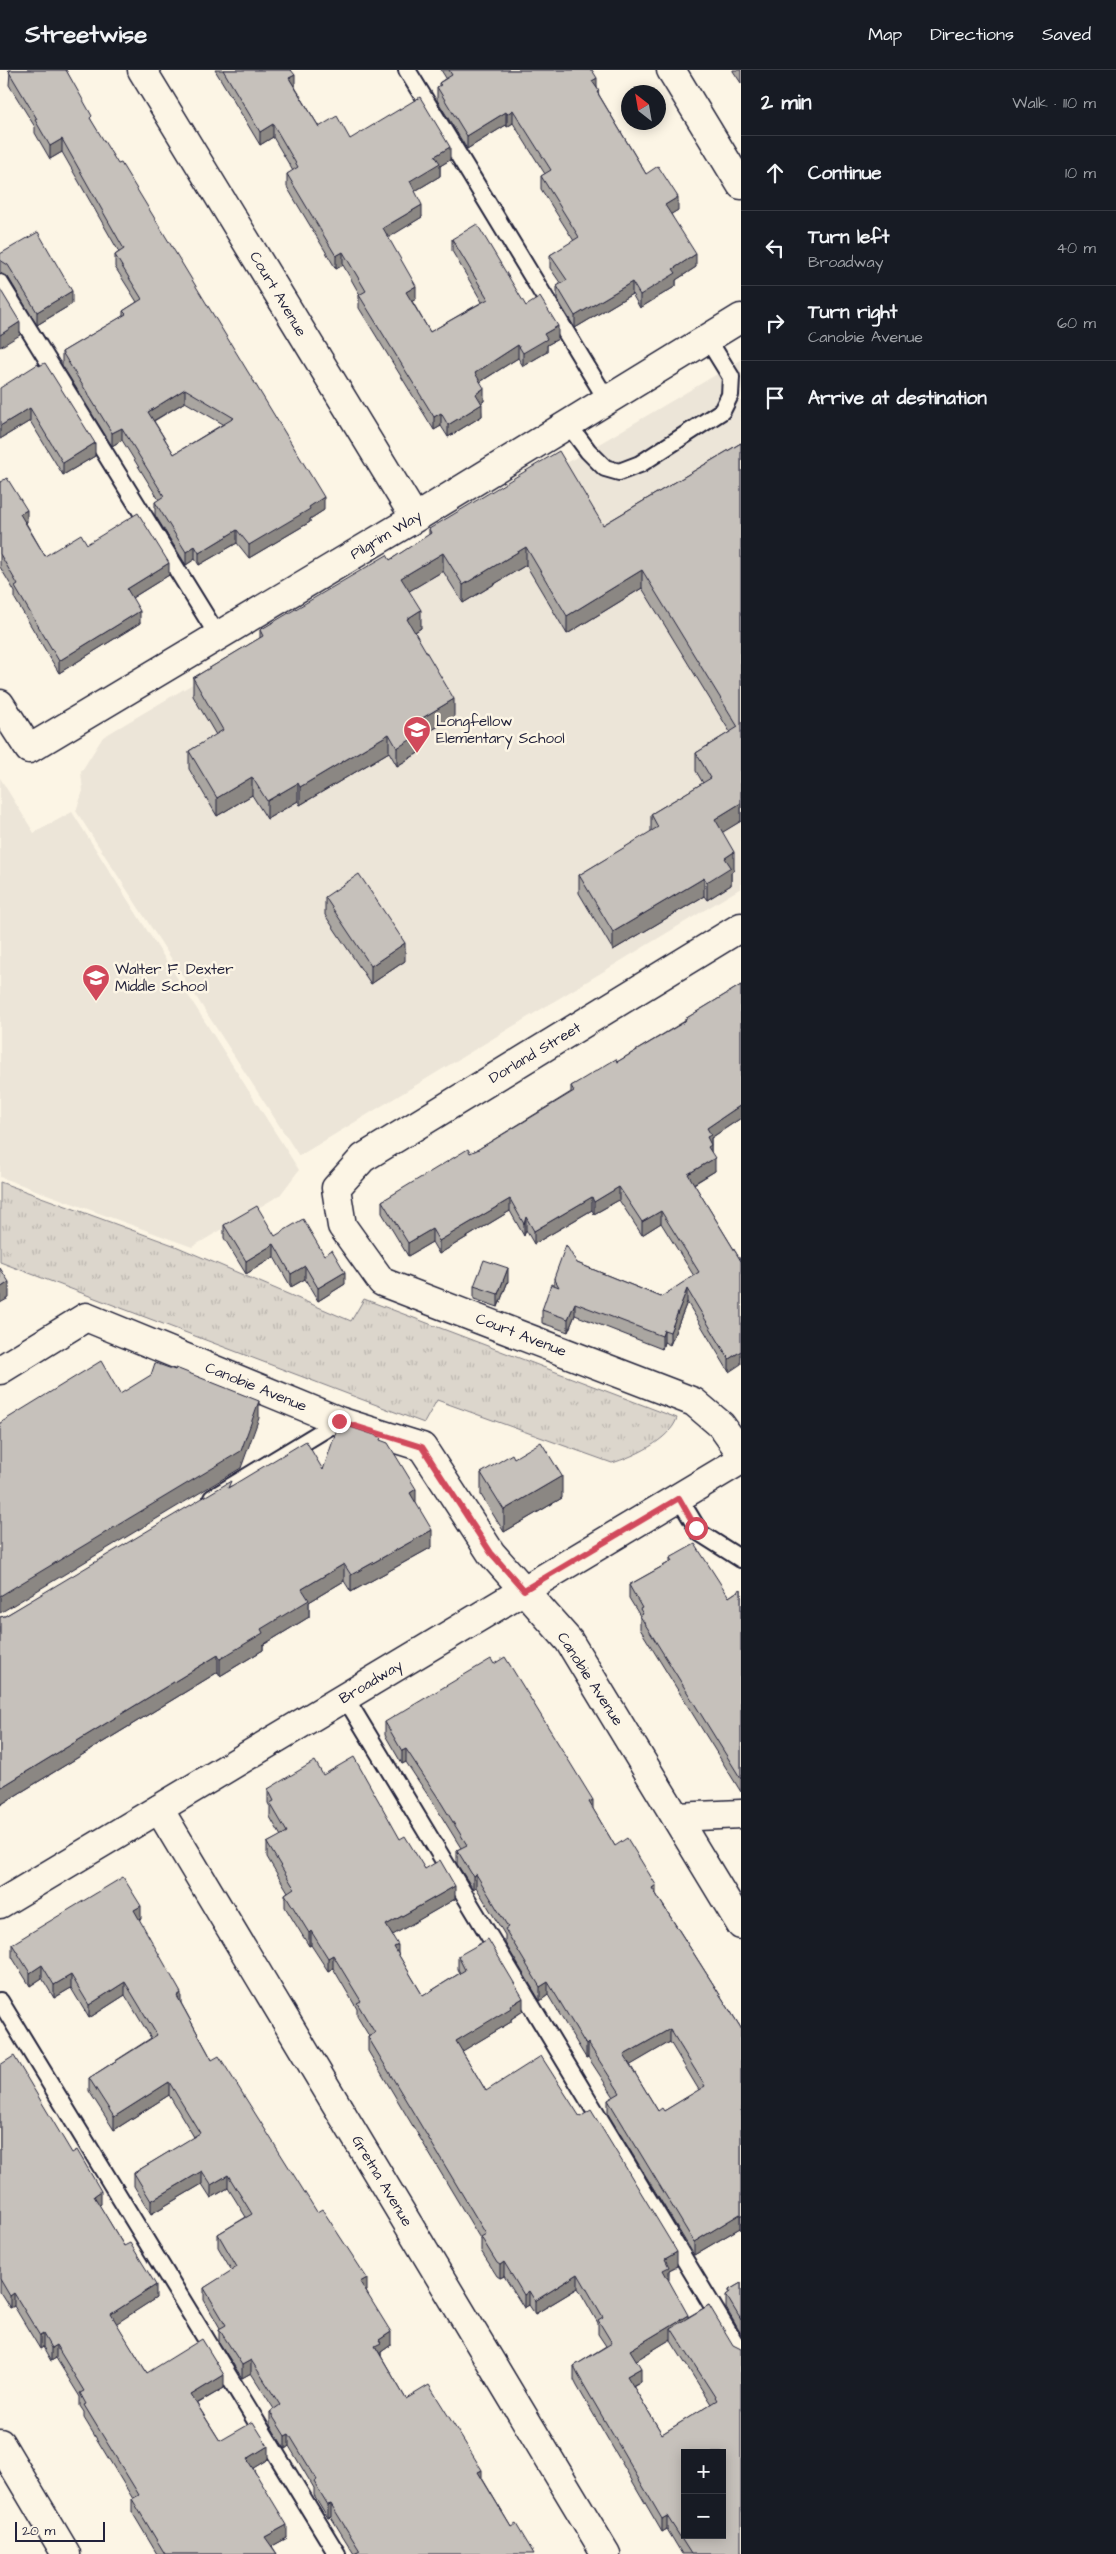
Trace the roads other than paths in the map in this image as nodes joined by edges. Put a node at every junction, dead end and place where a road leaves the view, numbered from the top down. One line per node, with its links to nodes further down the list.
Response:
1 (142, 70): 10 (street, Court Avenue)
2 (407, 70): 8 (lane)
3 (671, 70): 4 (street)
4 (739, 176)
5 (0, 283): 11 (lane)
6 (741, 318): 7 (street, Pilgrim Way)
7 (707, 338): 8 (street, Pilgrim Way); 9 (lane)
8 (607, 400): 9 (street, Pilgrim Way)
9 (568, 424): 10 (street, Pilgrim Way)
10 (415, 518): 11 (street, Pilgrim Way)
11 (218, 636): 12 (street, Pilgrim Way)
12 (0, 704)
13 (741, 927): 14 (street, Dorland Street)
14 (336, 1188): 17 (street, Court Avenue)
15 (0, 1370): 16 (street, Canobie Avenue)
16 (339, 1421): 20 (lane); 22 (street, Canobie Avenue)
17 (741, 1453)
18 (741, 1460): 19 (street, Broadway)
19 (679, 1498): 21 (lane); 22 (street, Broadway)
20 (195, 1508)
21 (741, 1559)
22 (524, 1590): 23 (street, Broadway); 26 (street, Canobie Avenue)
23 (346, 1697): 24 (street, Broadway); 30 (lane)
24 (159, 1809): 27 (street, Broadway); 34 (street, Gretna Avenue)
25 (741, 1814): 26 (street)
26 (676, 1817): 28 (street, Canobie Avenue)
27 (0, 1904)
28 (741, 1925)
29 (0, 2001): 33 (lane)
30 (741, 2353)
31 (0, 2443): 32 (street)
32 (66, 2554)
33 (337, 2554)
34 (606, 2554)

